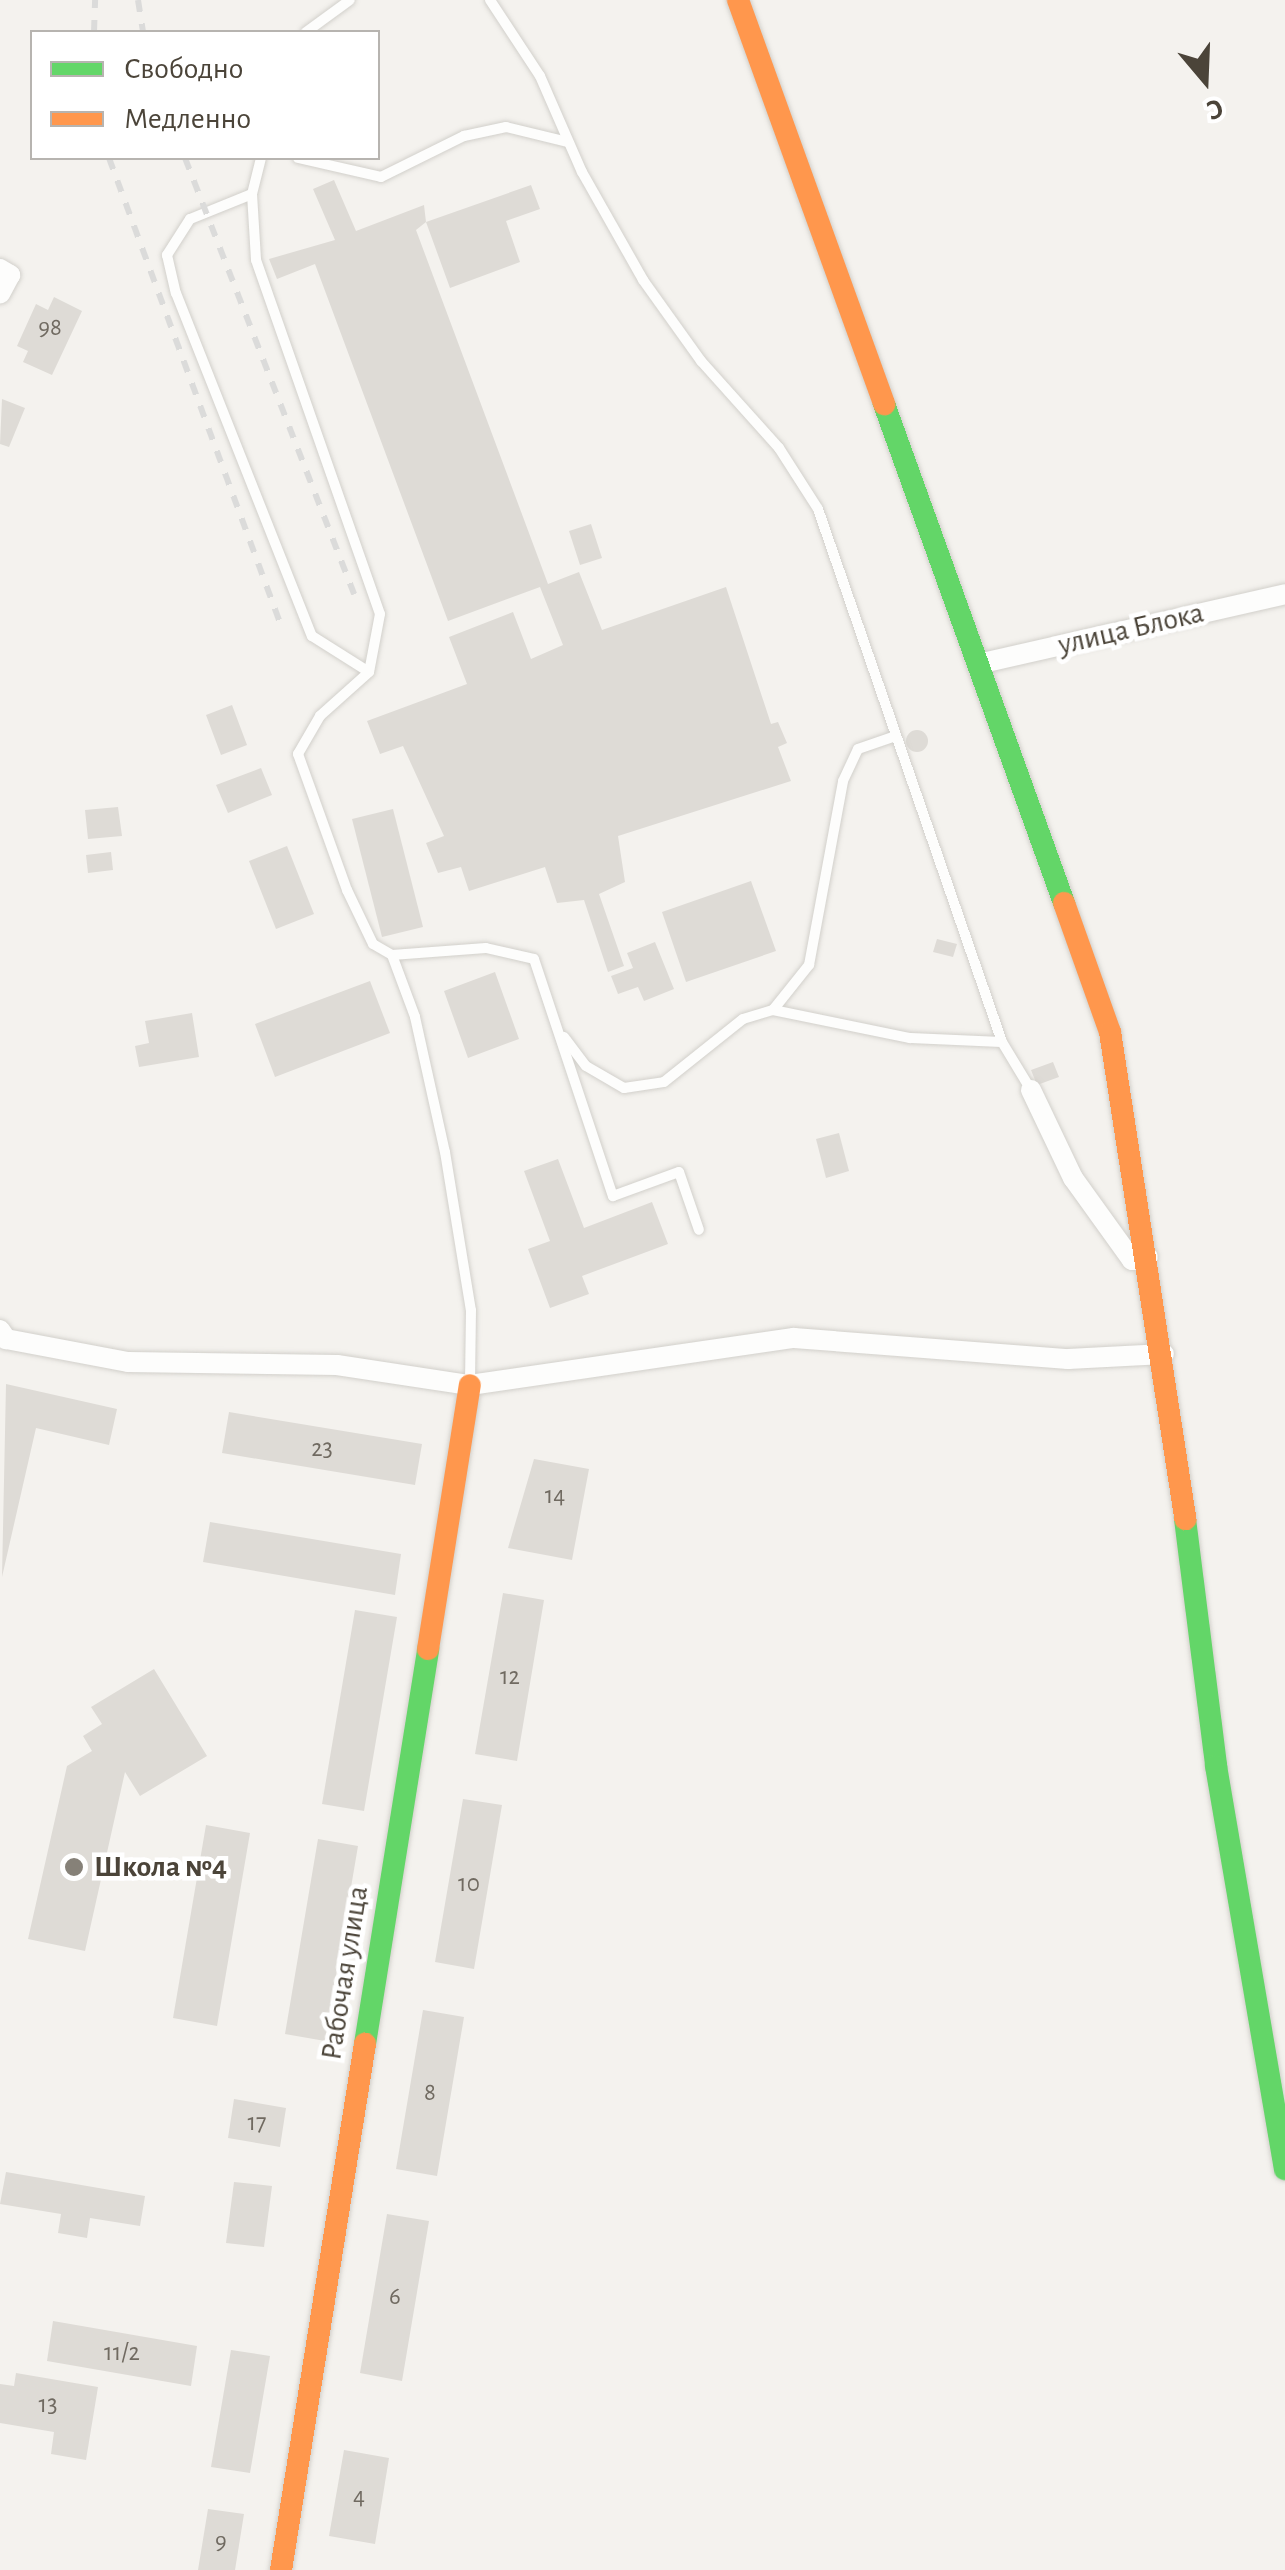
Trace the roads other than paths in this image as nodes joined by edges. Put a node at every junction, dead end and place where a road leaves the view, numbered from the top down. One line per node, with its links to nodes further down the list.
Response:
1 (350, 0): 4 (lane)
2 (490, 0): 5 (lane)
3 (738, 0): 10 (street)
4 (309, 30)
5 (569, 143): 7 (lane); 12 (lane)
6 (260, 160): 8 (lane)
7 (307, 160)
8 (252, 194): 11 (lane); 11 (lane)
9 (1285, 594): 10 (street, улица Блока)
10 (978, 664): 19 (street)
11 (369, 672): 13 (lane)
12 (892, 736): 14 (lane); 16 (lane)
13 (392, 956): 15 (lane); 22 (lane)
14 (774, 1010): 15 (lane); 16 (lane)
15 (557, 1028): 18 (lane)
16 (1002, 1042): 17 (lane)
17 (1031, 1090): 19 (street)
18 (699, 1230)
19 (1148, 1257): 21 (street)
20 (2, 1338): 22 (street)
21 (1164, 1354): 22 (street); 23 (street)
22 (470, 1385): 24 (street, Рабочая улица)
23 (1285, 2169)
24 (282, 2570)

